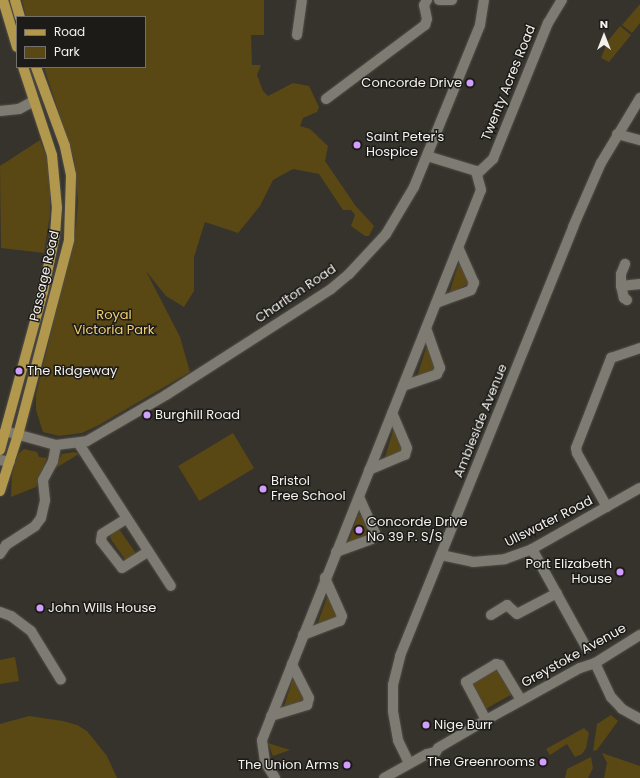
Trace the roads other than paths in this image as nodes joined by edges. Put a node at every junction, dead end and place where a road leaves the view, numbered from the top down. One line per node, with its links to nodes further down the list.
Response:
1 (3, 0): 11 (main road)
2 (14, 0): 9 (main road)
3 (302, 0): 10 (street)
4 (427, 0): 16 (street)
5 (439, 0): 6 (street)
6 (452, 0)
7 (484, 0): 22 (street, Charlton Road)
8 (562, 0): 23 (street, Twenty Acres Road)
9 (20, 16)
10 (297, 35)
11 (16, 44)
12 (23, 68): 15 (main road, Passage Road)
13 (36, 68): 35 (main road, Passage Road)
14 (640, 98): 20 (street, Ambleside Avenue)
15 (34, 100): 17 (street); 19 (main road, Passage Road)
16 (326, 100)
17 (19, 108): 18 (street); 19 (street)
18 (0, 111)
19 (37, 112): 34 (main road, Passage Road)
20 (618, 134): 21 (street); 50 (street, Ambleside Avenue)
21 (640, 140)
22 (427, 156): 23 (street); 36 (street, Charlton Road)
23 (478, 173): 24 (street)
24 (458, 247): 29 (street); 29 (street)
25 (625, 264): 27 (street)
26 (640, 284): 27 (street)
27 (621, 286): 28 (street)
28 (627, 300)
29 (436, 303): 30 (street)
30 (426, 328): 32 (street); 32 (street)
31 (640, 348): 44 (street)
32 (403, 386): 33 (street)
33 (392, 413): 40 (street); 40 (street)
34 (5, 431): 35 (street, Charlton Road); 38 (main road, Passage Road)
35 (18, 434): 37 (street, Charlton Road); 39 (main road, Passage Road)
36 (79, 444): 37 (street, Charlton Road); 45 (street)
37 (56, 445): 49 (street)
38 (0, 450)
39 (5, 461): 42 (main road, Passage Road)
40 (369, 470): 43 (street)
41 (640, 488): 44 (street, Ullswater Road)
42 (0, 490)
43 (359, 497): 48 (street); 48 (street)
44 (607, 507): 46 (street, Ullswater Road)
45 (126, 519): 47 (street); 47 (street)
46 (532, 549): 50 (street, Ullswater Road); 53 (street)
47 (148, 552): 52 (street)
48 (336, 552): 51 (street)
49 (0, 554)
50 (441, 555): 66 (street, Ambleside Avenue)
51 (325, 578): 56 (street); 56 (street)
52 (171, 586)
53 (557, 592): 55 (street); 58 (street)
54 (0, 612): 61 (street)
55 (491, 615)
56 (303, 635): 60 (street)
57 (640, 635): 59 (street, Greystoke Avenue)
58 (586, 647)
59 (595, 663): 62 (street, Greystoke Avenue); 64 (street)
60 (292, 664): 63 (street); 63 (street)
61 (61, 680)
62 (521, 700): 65 (street, Greystoke Avenue); 65 (street, Greystoke Avenue)
63 (271, 716): 67 (street)
64 (640, 719)
65 (486, 720): 66 (street, Greystoke Avenue)
66 (410, 763): 68 (street, Greystoke Avenue)
67 (275, 778)
68 (384, 778)

